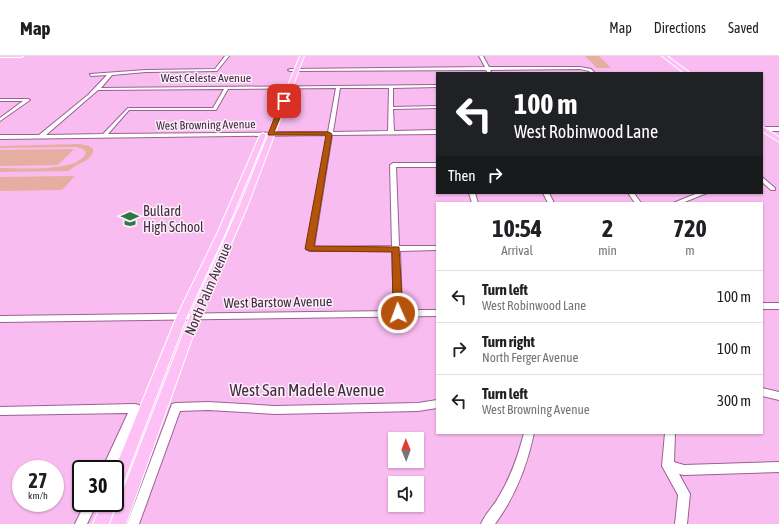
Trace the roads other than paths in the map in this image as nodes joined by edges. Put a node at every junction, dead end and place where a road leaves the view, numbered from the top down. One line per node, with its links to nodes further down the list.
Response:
1 (0, 56): 2 (main road)
2 (21, 56)
3 (227, 56): 13 (street)
4 (296, 56): 9 (main road, North Palm Avenue)
5 (302, 56): 9 (main road, North Palm Avenue)
6 (481, 56): 8 (street)
7 (664, 56): 12 (main road)
8 (487, 68): 9 (street); 10 (street); 11 (street)
9 (293, 70): 19 (main road, North Palm Avenue)
10 (489, 72)
11 (592, 72)
12 (686, 72)
13 (110, 74): 14 (street); 20 (street)
14 (91, 76)
15 (436, 86): 17 (street, West Celeste Avenue)
16 (338, 87): 17 (street, West Celeste Avenue); 19 (street, West Celeste Avenue); 33 (street)
17 (390, 87): 23 (street)
18 (227, 88): 19 (street, West Celeste Avenue); 20 (street, West Celeste Avenue); 35 (street)
19 (286, 88): 24 (main road, North Palm Avenue); 32 (main road, North Palm Avenue)
20 (96, 89): 34 (street)
21 (0, 100): 25 (street)
22 (436, 107): 23 (street)
23 (391, 108): 31 (street)
24 (270, 118)
25 (0, 120)
26 (268, 124): 32 (main road, North Palm Avenue)
27 (763, 129): 28 (street)
28 (779, 129)
29 (763, 130): 37 (main road)
30 (436, 132): 31 (street, West Browning Avenue)
31 (391, 133): 33 (street, West Browning Avenue)
32 (267, 134): 33 (street, West Browning Avenue); 35 (street, West Browning Avenue); 42 (main road, North Palm Avenue); 43 (main road, North Palm Avenue)
33 (329, 134): 46 (street)
34 (41, 136): 35 (street, West Browning Avenue); 36 (street, West Browning Avenue)
35 (104, 136)
36 (0, 137)
37 (779, 140)
38 (436, 165): 46 (street)
39 (763, 180): 40 (street)
40 (763, 189)
41 (701, 194): 44 (street)
42 (238, 195): 43 (main road); 51 (main road, North Palm Avenue)
43 (248, 195): 51 (main road, North Palm Avenue)
44 (679, 202)
45 (436, 248): 46 (street)
46 (396, 249): 49 (street)
47 (763, 306): 48 (street)
48 (779, 306)
49 (398, 313): 50 (street, West Barstow Avenue); 51 (street, West Barstow Avenue)
50 (436, 313)
51 (189, 316): 52 (street, West Barstow Avenue); 60 (main road, North Palm Avenue); 67 (main road, North Palm Avenue)
52 (0, 319)
53 (763, 392): 54 (street)
54 (779, 396)
55 (436, 404): 68 (street, West San Madele Avenue)
56 (0, 411): 59 (street)
57 (529, 434): 69 (street)
58 (670, 434): 61 (street)
59 (112, 460)
60 (124, 466)
61 (668, 466): 62 (street); 70 (street)
62 (779, 467)
63 (87, 512): 65 (street)
64 (105, 512): 66 (main road)
65 (81, 524)
66 (100, 524)
67 (118, 524)
68 (133, 524)
69 (487, 524)
70 (681, 524)

